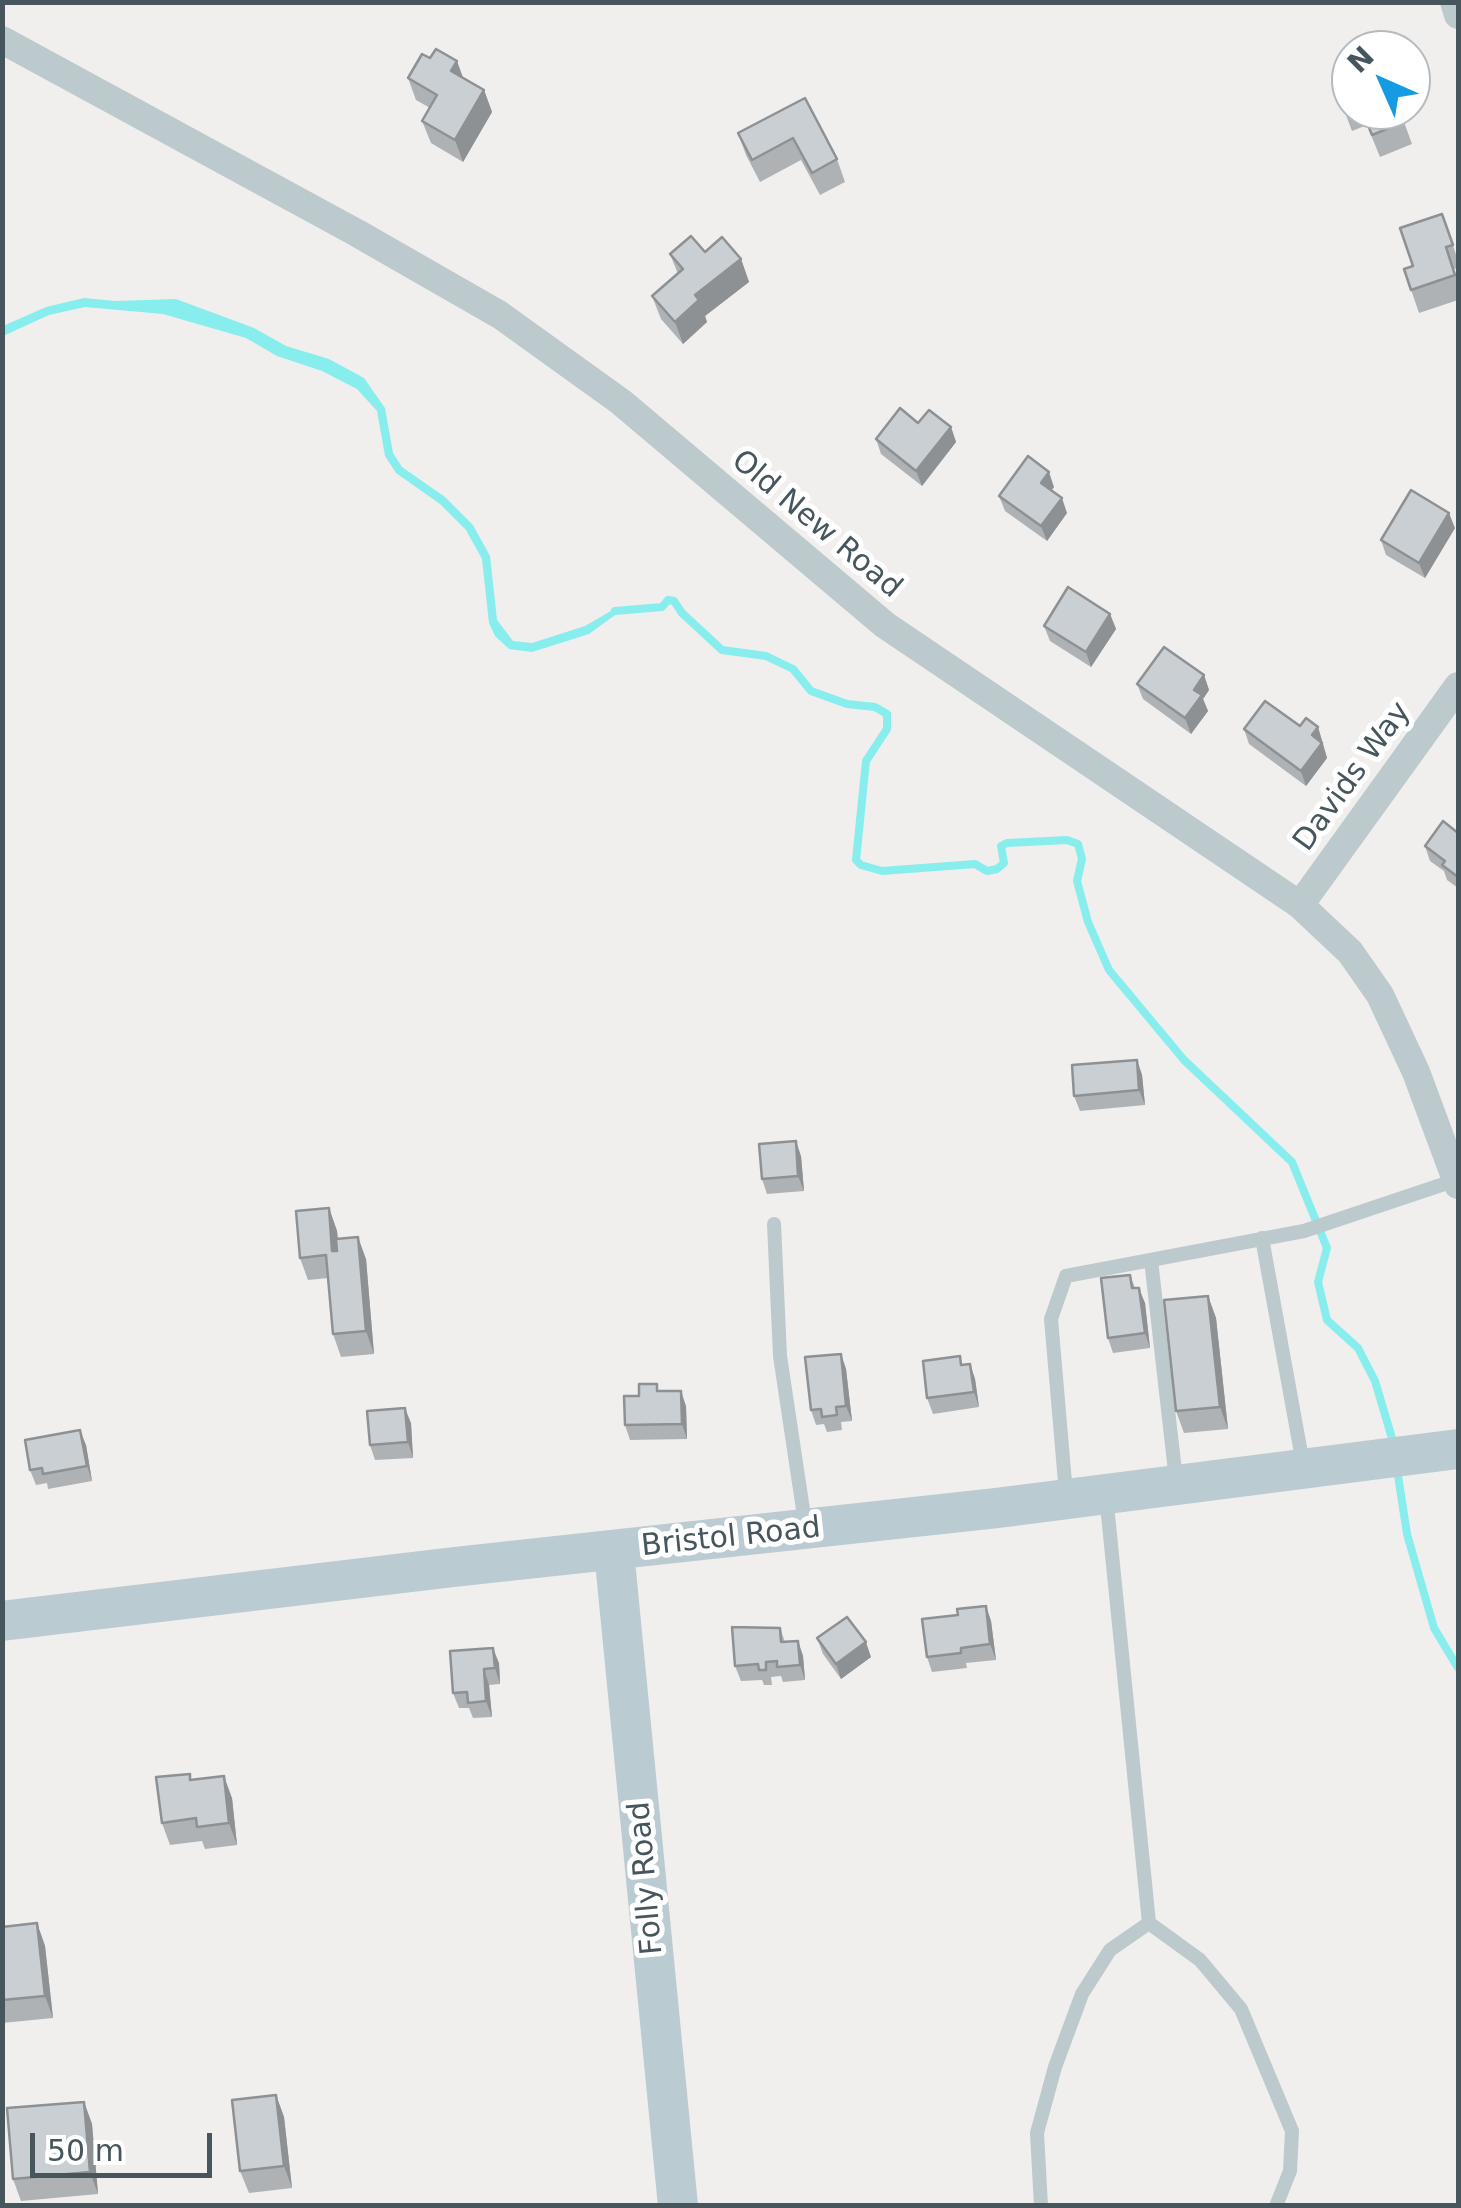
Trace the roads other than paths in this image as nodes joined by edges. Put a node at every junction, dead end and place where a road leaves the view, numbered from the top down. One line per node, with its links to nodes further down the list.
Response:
1 (1454, 2): 2 (street)
2 (1458, 16)
3 (2, 40): 5 (street, Old New Road)
4 (1458, 686): 5 (street, Davids Way)
5 (1300, 905): 6 (street, Old New Road)
6 (1457, 1182): 8 (lane)
7 (774, 1224): 14 (lane)
8 (1262, 1238): 9 (lane); 11 (lane)
9 (1151, 1260): 12 (lane); 13 (lane)
10 (1458, 1450): 11 (main road, Bristol Road)
11 (1304, 1469): 12 (main road, Bristol Road)
12 (1177, 1485): 13 (main road, Bristol Road)
13 (1086, 1497): 14 (main road, Bristol Road); 17 (lane)
14 (806, 1529): 15 (main road, Bristol Road)
15 (614, 1551): 16 (main road, Bristol Road); 18 (main road, Folly Road)
16 (2, 1621)
17 (1150, 1922): 19 (lane); 20 (lane)
18 (678, 2206)
19 (1041, 2206)
20 (1276, 2206)

